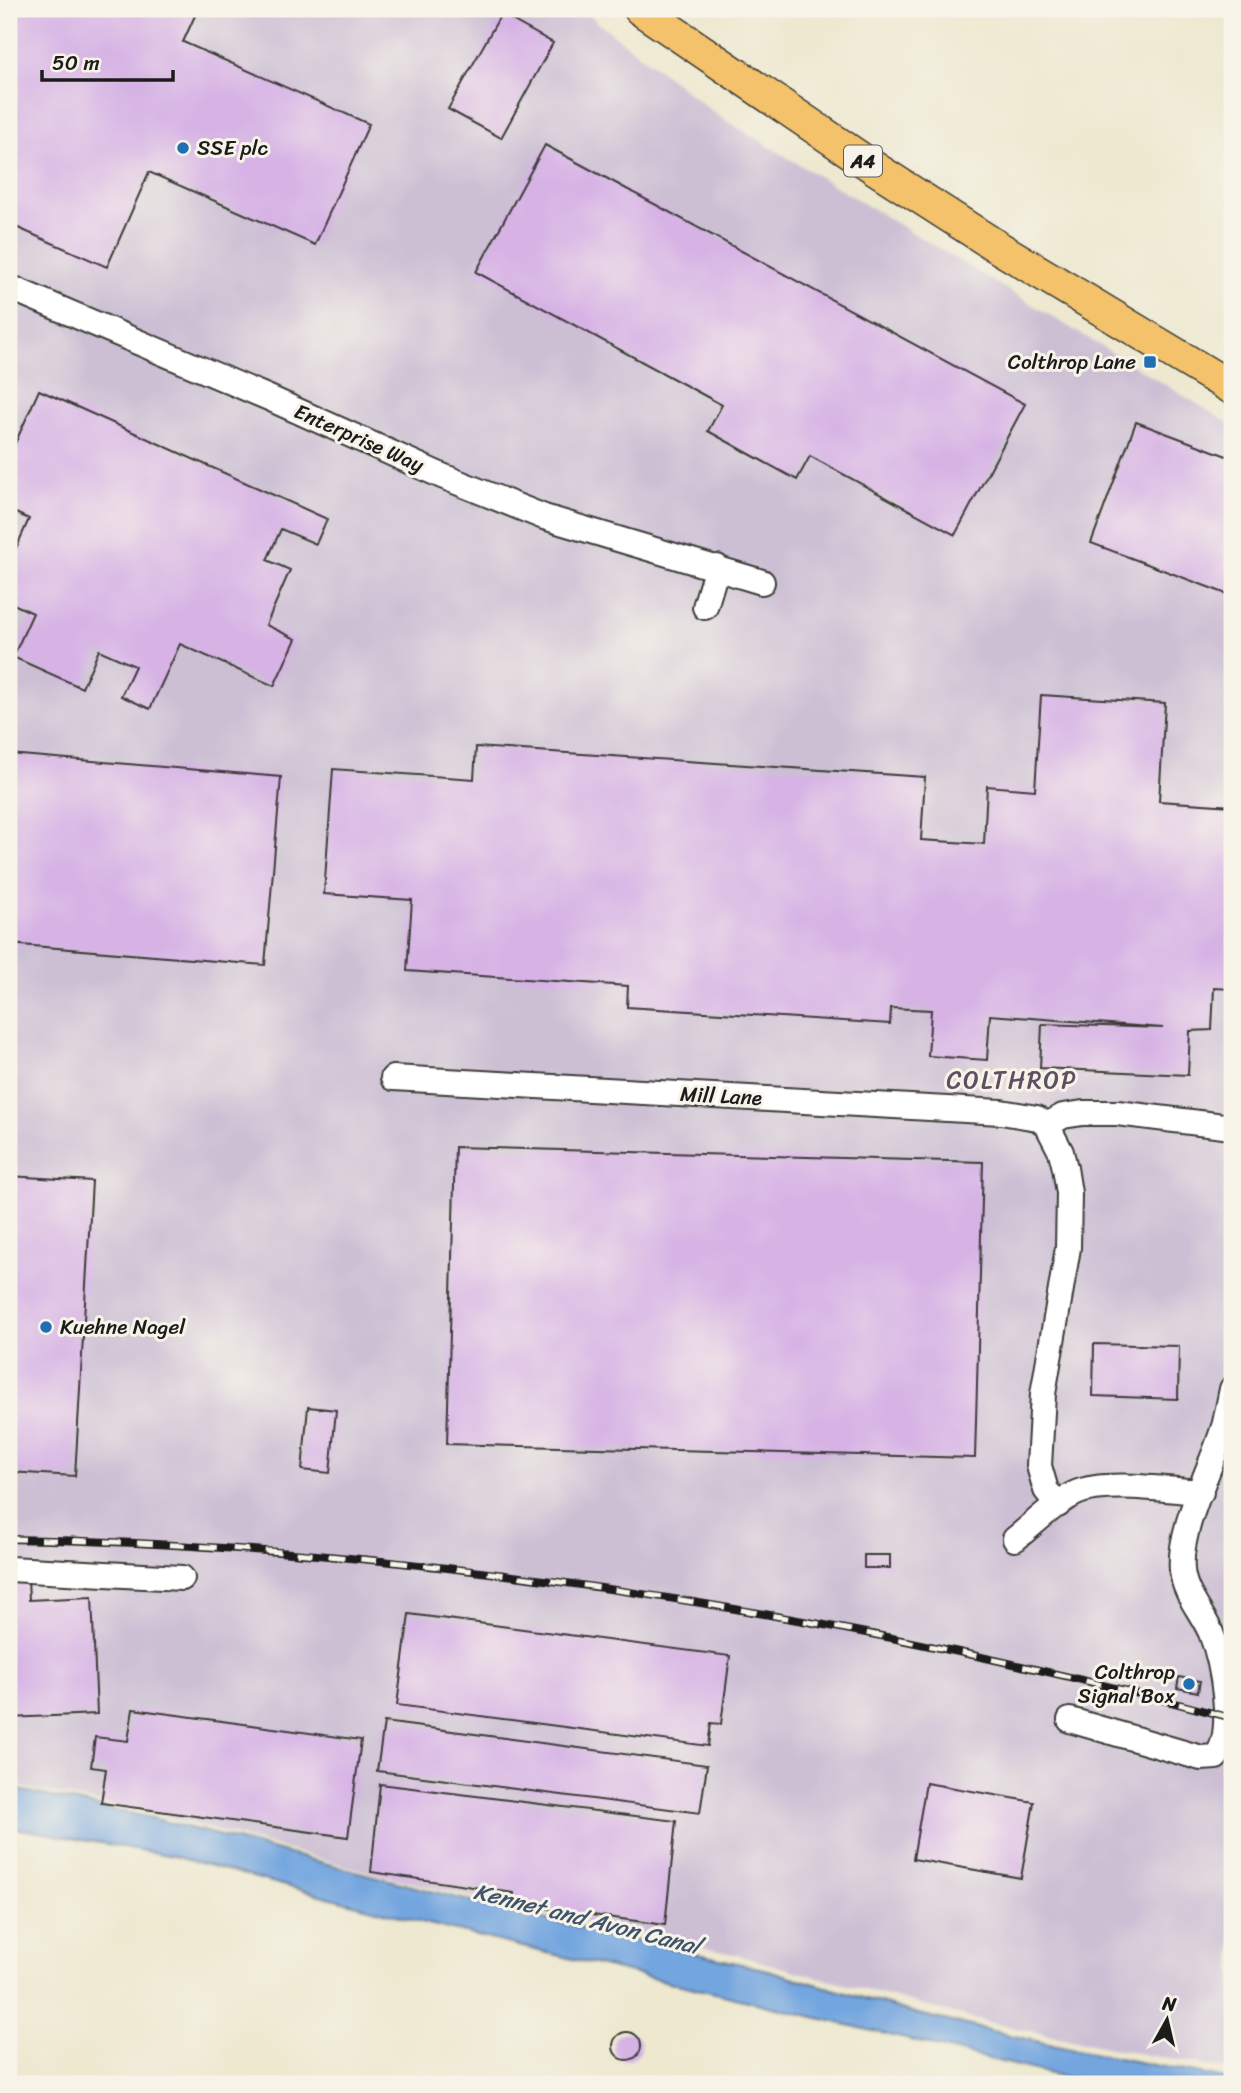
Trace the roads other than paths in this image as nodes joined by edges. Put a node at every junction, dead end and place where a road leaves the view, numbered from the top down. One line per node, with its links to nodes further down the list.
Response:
1 (640, 9): 3 (main road, A4)
2 (9, 287): 4 (street, Enterprise Way)
3 (1232, 388)
4 (717, 567): 5 (street, Enterprise Way); 6 (street)
5 (762, 582)
6 (705, 607)
7 (393, 1078): 8 (street, Mill Lane)
8 (1047, 1125): 9 (street); 13 (street)
9 (1232, 1127)
10 (1232, 1390): 11 (street)
11 (1229, 1424): 12 (street)
12 (1201, 1492): 13 (street); 18 (street)
13 (1058, 1505): 14 (street)
14 (1015, 1539)
15 (9, 1569): 16 (street)
16 (182, 1578)
17 (1070, 1720): 18 (street)
18 (1226, 1756)

